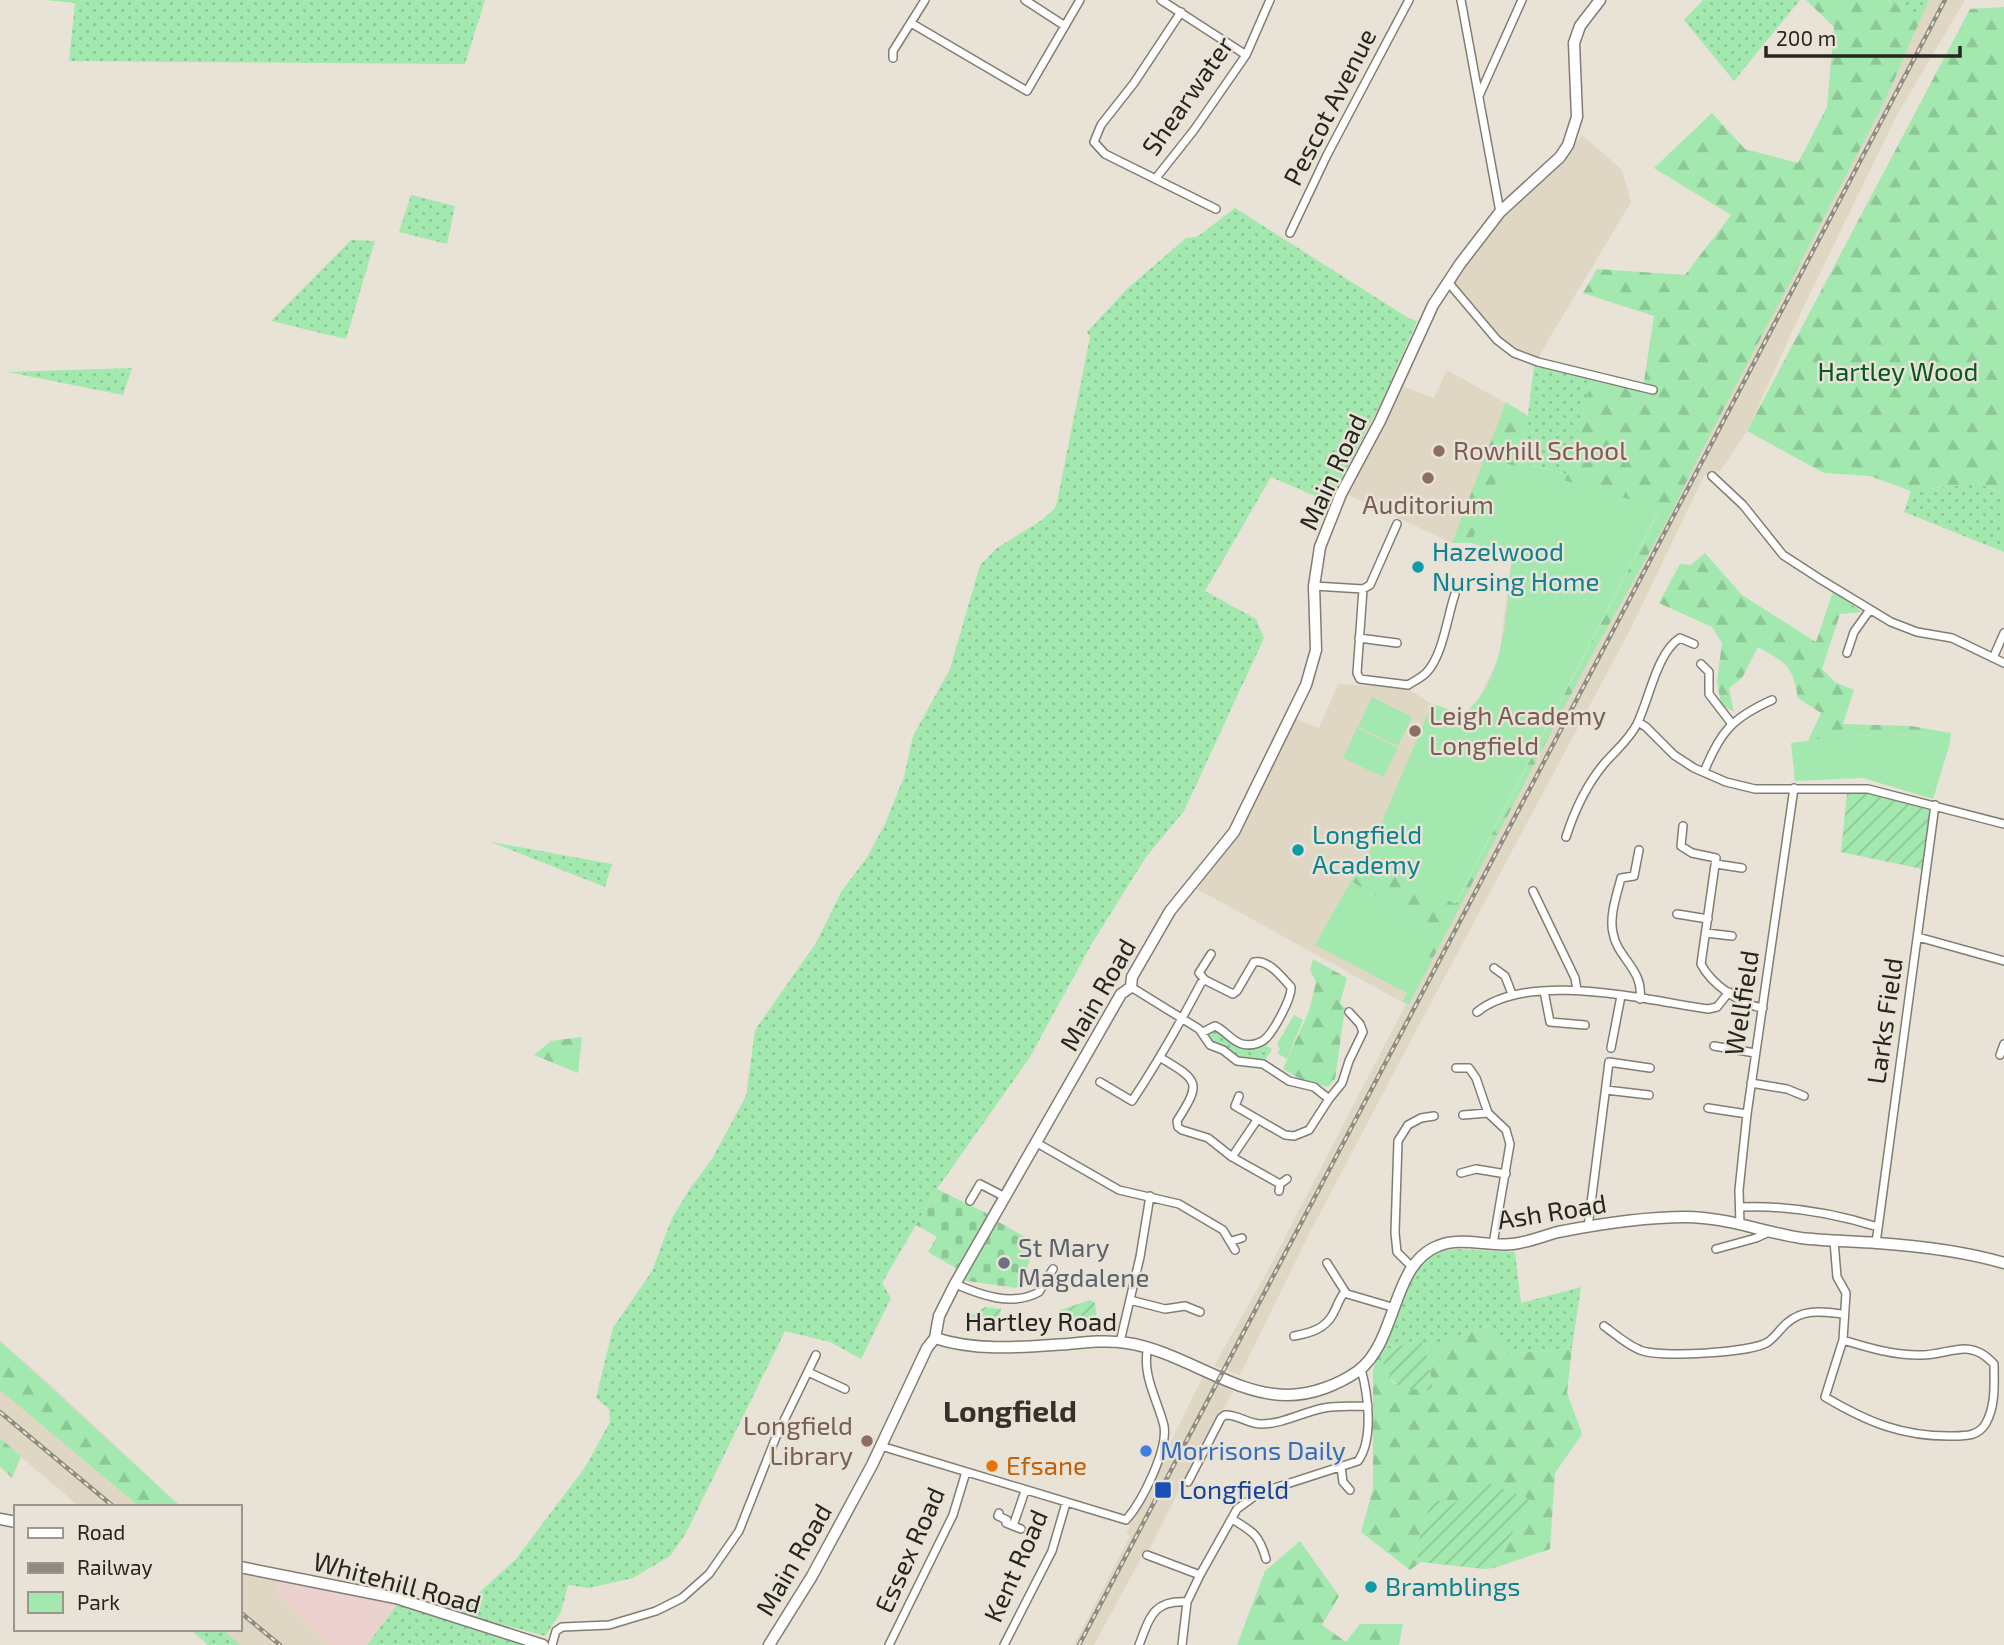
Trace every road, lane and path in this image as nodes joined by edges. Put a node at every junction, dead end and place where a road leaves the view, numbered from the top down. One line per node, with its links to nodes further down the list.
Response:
1 (925, 0): 11 (street)
2 (1025, 0): 12 (street)
3 (1080, 0): 12 (street)
4 (1161, 0): 10 (street)
5 (1269, 0): 13 (street, Shearwater)
6 (1409, 0): 19 (street, Pescot Avenue)
7 (1461, 0): 15 (street)
8 (1522, 0): 15 (street)
9 (1600, 0): 18 (main road, Main Road)
10 (1181, 12): 13 (street); 16 (street)
11 (911, 23): 12 (street); 14 (street)
12 (1065, 26)
13 (1246, 55): 16 (street, Shearwater)
14 (892, 58)
15 (1479, 96): 18 (street)
16 (1156, 178): 17 (street)
17 (1216, 209)
18 (1500, 212): 20 (main road, Main Road)
19 (1290, 233)
20 (1448, 282): 21 (street); 24 (main road, Main Road)
21 (1653, 390)
22 (1712, 476): 27 (street)
23 (1397, 524): 25 (street)
24 (1314, 586): 25 (street); 58 (main road, Main Road)
25 (1363, 590): 29 (street)
26 (1455, 594): 29 (street)
27 (1869, 611): 32 (street); 33 (street)
28 (2004, 633): 33 (street)
29 (1359, 638): 30 (street)
30 (1397, 643)
31 (1694, 644): 37 (street)
32 (1847, 653)
33 (1993, 658): 34 (street)
34 (2004, 663)
35 (1701, 664): 38 (street)
36 (1772, 700): 38 (street)
37 (1638, 722): 39 (street); 44 (street)
38 (1732, 723): 39 (street)
39 (1704, 772): 40 (street)
40 (1794, 788): 41 (street); 65 (street, Wellfield)
41 (1935, 805): 42 (street); 53 (street, Larks Field)
42 (2004, 824)
43 (1683, 826): 46 (street)
44 (1566, 837)
45 (1639, 850): 64 (street)
46 (1716, 864): 47 (street); 50 (street)
47 (1742, 868)
48 (1533, 891): 59 (street)
49 (1677, 914): 50 (street)
50 (1708, 919): 51 (street)
51 (1706, 933): 52 (street); 61 (street)
52 (1732, 936)
53 (1918, 937): 55 (street); 103 (street, Larks Field)
54 (1211, 954): 57 (street)
55 (2004, 961)
56 (1494, 968): 62 (street)
57 (1205, 980): 68 (street); 70 (street)
58 (1130, 987): 68 (street); 92 (main road, Main Road)
59 (1577, 990): 60 (street); 63 (street)
60 (1544, 991): 62 (street); 69 (street)
61 (1729, 992): 64 (street); 65 (street)
62 (1512, 994): 67 (street)
63 (1621, 996): 64 (street); 73 (street)
64 (1640, 999)
65 (1763, 1007): 74 (street, Wellfield)
66 (1349, 1012): 85 (street)
67 (1477, 1012)
68 (1183, 1019): 70 (street); 76 (street)
69 (1585, 1025)
70 (1203, 1032): 85 (street)
71 (2004, 1044): 75 (street)
72 (1714, 1046): 74 (street)
73 (1611, 1048)
74 (1755, 1053): 80 (street, Wellfield)
75 (2000, 1055)
76 (1161, 1058): 79 (street); 93 (street)
77 (1456, 1068): 87 (street)
78 (1650, 1069): 81 (street)
79 (1100, 1082)
80 (1751, 1083): 84 (street); 88 (street, Wellfield)
81 (1606, 1090): 82 (street); 102 (street)
82 (1649, 1095)
83 (1239, 1096): 91 (street)
84 (1804, 1096)
85 (1329, 1099): 91 (street)
86 (1708, 1108): 88 (street)
87 (1488, 1113): 89 (street); 95 (street)
88 (1747, 1114): 100 (street, Wellfield)
89 (1463, 1115)
90 (1434, 1116): 114 (street)
91 (1257, 1120): 93 (street)
92 (1037, 1143): 97 (street); 98 (main road, Main Road)
93 (1232, 1157): 96 (street)
94 (1461, 1173): 95 (street)
95 (1506, 1174): 109 (street)
96 (1287, 1179)
97 (1150, 1196): 106 (street); 118 (street)
98 (1005, 1197): 99 (street); 116 (main road, Main Road)
99 (970, 1201)
100 (1740, 1207): 101 (street, Wellfield); 103 (street)
101 (1740, 1225): 102 (main road, Ash Road); 104 (main road, Ash Road)
102 (1588, 1227): 109 (main road, Ash Road)
103 (1878, 1227): 108 (street, Larks Field)
104 (1769, 1232): 107 (main road, Ash Road); 110 (street)
105 (1242, 1238): 106 (street)
106 (1231, 1241): 111 (street)
107 (1834, 1241): 108 (main road, Ash Road); 121 (street)
108 (1876, 1243): 112 (main road, Ash Road)
109 (1493, 1244): 114 (main road, Ash Road)
110 (1716, 1249)
111 (1236, 1250)
112 (2004, 1262)
113 (1327, 1263): 117 (street)
114 (1412, 1266): 119 (main road)
115 (1053, 1269): 116 (street)
116 (955, 1284): 124 (main road, Main Road)
117 (1346, 1293): 119 (street); 123 (street)
118 (1129, 1300): 120 (street); 126 (street)
119 (1395, 1308): 129 (main road)
120 (1200, 1312)
121 (1843, 1314): 122 (street); 125 (street)
122 (1604, 1326)
123 (1298, 1333)
124 (935, 1338): 126 (main road, Hartley Road); 133 (main road, Main Road)
125 (1843, 1340): 125 (street)
126 (1120, 1342): 127 (main road, Hartley Road)
127 (1148, 1347): 129 (main road); 139 (street)
128 (816, 1355): 130 (street)
129 (1361, 1369): 132 (street)
130 (808, 1372): 131 (street); 148 (street)
131 (845, 1389)
132 (1368, 1406): 134 (street); 136 (street)
133 (881, 1446): 135 (street); 149 (main road, Main Road)
134 (1341, 1467): 137 (street); 141 (street)
135 (966, 1472): 138 (street); 150 (street, Essex Road)
136 (1188, 1482)
137 (1350, 1490)
138 (1025, 1491): 139 (street); 140 (street)
139 (1066, 1503): 151 (street, Kent Road)
140 (999, 1514)
141 (1232, 1519): 143 (street); 145 (street)
142 (1147, 1555): 145 (street)
143 (1266, 1559)
144 (242, 1567): 147 (main road, Whitehill Road)
145 (1199, 1575): 146 (street)
146 (1187, 1602): 152 (street); 153 (street)
147 (543, 1645)
148 (551, 1645)
149 (769, 1645)
150 (889, 1645)
151 (1004, 1645)
152 (1139, 1645)
153 (1182, 1645)

